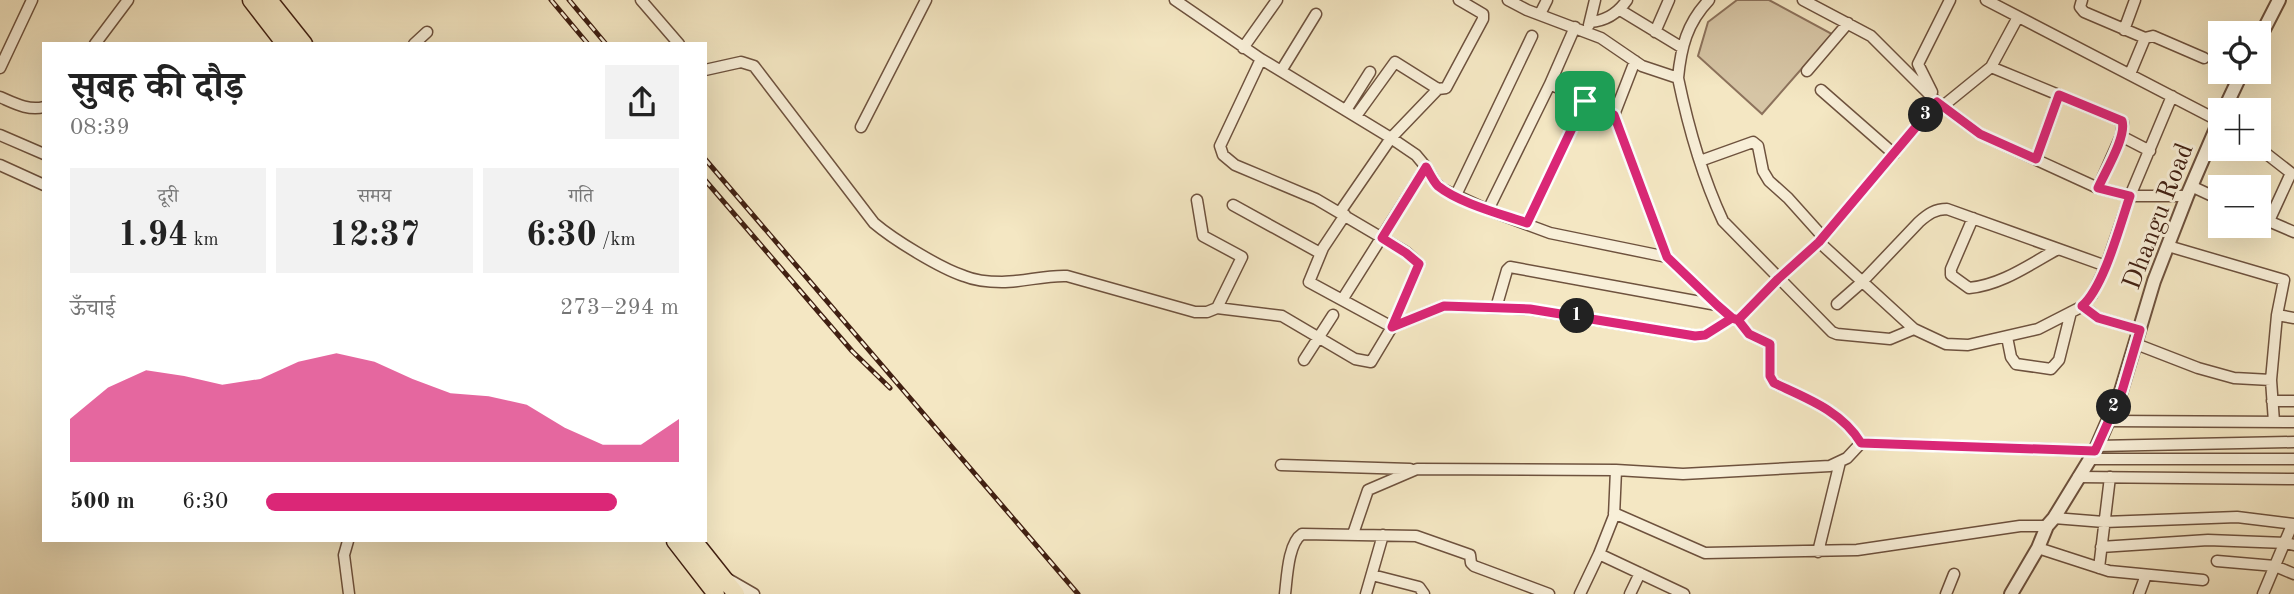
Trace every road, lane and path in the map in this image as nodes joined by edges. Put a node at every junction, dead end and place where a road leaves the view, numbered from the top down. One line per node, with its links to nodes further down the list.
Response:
1 (32, 0): 46 (street)
2 (128, 0): 35 (street)
3 (251, 0): 36 (highway)
4 (270, 0): 37 (highway)
5 (641, 0): 39 (street)
6 (926, 0): 66 (street)
7 (1175, 0): 41 (street)
8 (1277, 0): 41 (street)
9 (1459, 0): 54 (street)
10 (1547, 0): 24 (street)
11 (1595, 0): 29 (street)
12 (1627, 0): 22 (street)
13 (1670, 0): 32 (street)
14 (1709, 0): 40 (street)
15 (1803, 0): 27 (street)
16 (1950, 0): 60 (street)
17 (1986, 0): 25 (street)
18 (2082, 0): 30 (street)
19 (2135, 0): 30 (street)
20 (2279, 0): 26 (street)
21 (1512, 1): 24 (street)
22 (1620, 10): 29 (street); 32 (street)
23 (1316, 14): 48 (street)
24 (1540, 14): 28 (street)
25 (2018, 17): 45 (street); 51 (street)
26 (2268, 21)
27 (1848, 23): 49 (street); 60 (street)
28 (1574, 27): 29 (street); 53 (street)
29 (1589, 27): 44 (street)
30 (2124, 30): 34 (street)
31 (428, 32): 38 (street)
32 (1655, 32): 40 (street)
33 (1532, 36): 82 (street)
34 (2145, 38): 42 (street); 51 (street)
35 (96, 42)
36 (283, 42)
37 (302, 42)
38 (416, 42)
39 (678, 42)
40 (1681, 47): 52 (street)
41 (1243, 48): 43 (street)
42 (2204, 58)
43 (1261, 59): 48 (street); 89 (street)
44 (1635, 61): 52 (street); 64 (street)
45 (1991, 67): 56 (street); 60 (street)
46 (0, 68)
47 (707, 70): 107 (street)
48 (1281, 71): 62 (street)
49 (1807, 71)
50 (1370, 72): 62 (street)
51 (2130, 75): 57 (street)
52 (1678, 78): 76 (street)
53 (1550, 84): 59 (street); 88 (street)
54 (1438, 89): 65 (street); 69 (street)
55 (1821, 90): 73 (street)
56 (2059, 95): 68 (street); 75 (street)
57 (2172, 96): 63 (street); 71 (street)
58 (0, 97): 61 (street)
59 (1585, 101): 64 (street); 92 (street)
60 (1940, 104): 73 (street); 75 (street)
61 (42, 107)
62 (1346, 110): 65 (street)
63 (2208, 111)
64 (1614, 115): 99 (street)
65 (1356, 116): 69 (street)
66 (861, 127)
67 (0, 135): 72 (street)
68 (2121, 136): 71 (street); 80 (street)
69 (1391, 138): 78 (street); 89 (street)
70 (2208, 147): 81 (street, Dhangu Road)
71 (2150, 151): 83 (street)
72 (42, 153)
73 (1894, 154): 95 (street)
74 (2271, 157): 87 (street)
75 (2036, 159): 80 (street)
76 (1700, 160): 95 (street); 101 (street)
77 (0, 165): 79 (street)
78 (1426, 167): 82 (street); 94 (street)
79 (42, 184)
80 (2098, 188): 83 (street)
81 (2189, 191): 83 (street); 84 (street); 96 (street, Dhangu Road)
82 (1456, 195): 88 (street)
83 (2130, 196): 100 (street)
84 (2208, 196)
85 (1197, 200): 107 (street)
86 (1233, 205): 98 (street)
87 (2271, 207)
88 (1488, 210): 92 (street)
89 (1343, 214): 94 (street); 98 (street)
90 (1973, 218): 97 (street); 97 (street); 102 (street)
91 (2271, 222): 93 (street)
92 (1527, 223): 99 (street)
93 (2294, 232)
94 (1382, 238): 103 (street); 114 (street)
95 (1821, 239): 101 (street); 102 (street)
96 (2168, 246): 111 (street); 116 (street, Dhangu Road)
97 (2058, 249): 100 (street)
98 (1320, 253): 103 (street)
99 (1667, 257): 105 (street)
100 (2106, 266): 106 (street)
101 (1778, 279): 113 (street); 115 (street)
102 (1861, 283): 104 (street); 115 (street)
103 (1342, 300): 114 (street)
104 (1837, 304)
105 (1717, 305): 108 (street); 113 (street)
106 (2082, 306): 109 (street); 116 (street)
107 (1217, 308): 118 (street)
108 (1496, 308): 113 (street); 114 (street)
109 (2071, 312): 117 (street); 117 (street)
110 (1333, 315): 118 (street)
111 (2277, 315): 112 (street); 121 (street)
112 (2294, 318)
113 (1735, 319): 128 (street)
114 (1392, 327): 118 (street)
115 (1914, 329): 117 (street)
116 (2140, 330): 119 (street, Dhangu Road)
117 (2007, 337)
118 (1319, 338): 120 (street)
119 (2136, 344): 121 (street); 124 (street, Dhangu Road)
120 (1304, 360)
121 (2271, 380): 122 (street)
122 (2273, 401): 123 (street); 125 (street)
123 (2294, 401)
124 (2108, 421): 125 (street); 129 (street, Dhangu Road)
125 (2274, 422): 126 (street)
126 (2294, 422)
127 (2294, 442): 129 (street)
128 (1861, 443): 129 (street); 131 (street)
129 (2094, 452): 130 (street); 135 (street, Dhangu Road)
130 (2294, 459)
131 (1840, 462): 134 (street); 150 (street)
132 (1281, 465): 133 (street)
133 (1417, 469): 134 (street); 142 (street)
134 (1616, 470): 138 (street)
135 (2078, 477): 136 (street); 139 (street, Dhangu Road)
136 (2110, 477): 137 (street); 140 (street)
137 (2294, 479)
138 (1614, 513): 150 (street); 151 (street)
139 (2051, 522): 140 (street); 149 (street, Dhangu Road); 150 (street)
140 (2104, 522): 141 (street); 148 (street)
141 (2293, 524): 147 (street)
142 (1353, 534): 143 (street); 169 (street)
143 (1383, 535): 158 (street); 172 (street)
144 (348, 542): 164 (street)
145 (676, 542): 161 (highway)
146 (695, 542): 160 (highway)
147 (2290, 544): 148 (street); 153 (street)
148 (2101, 547): 154 (street)
149 (2038, 548): 154 (street); 176 (street, Dhangu Road)
150 (1818, 552)
151 (1599, 554): 155 (street); 173 (street)
152 (2217, 561): 153 (street)
153 (2276, 566): 157 (street); 178 (street)
154 (2099, 568): 159 (street)
155 (1640, 573): 163 (street); 174 (street)
156 (1954, 574): 175 (street)
157 (2294, 574)
158 (1372, 575): 170 (street); 171 (street)
159 (2146, 575): 162 (street); 177 (street)
160 (721, 576): 167 (highway); 168 (street)
161 (704, 578): 165 (street); 166 (highway)
162 (2203, 580)
163 (1680, 593)
164 (349, 594)
165 (710, 594)
166 (716, 594)
167 (736, 594)
168 (754, 594)
169 (1285, 594)
170 (1366, 594)
171 (1424, 594)
172 (1549, 594)
173 (1580, 594)
174 (1630, 594)
175 (1946, 594)
176 (2011, 594)
177 (2139, 594)
178 (2263, 594)

